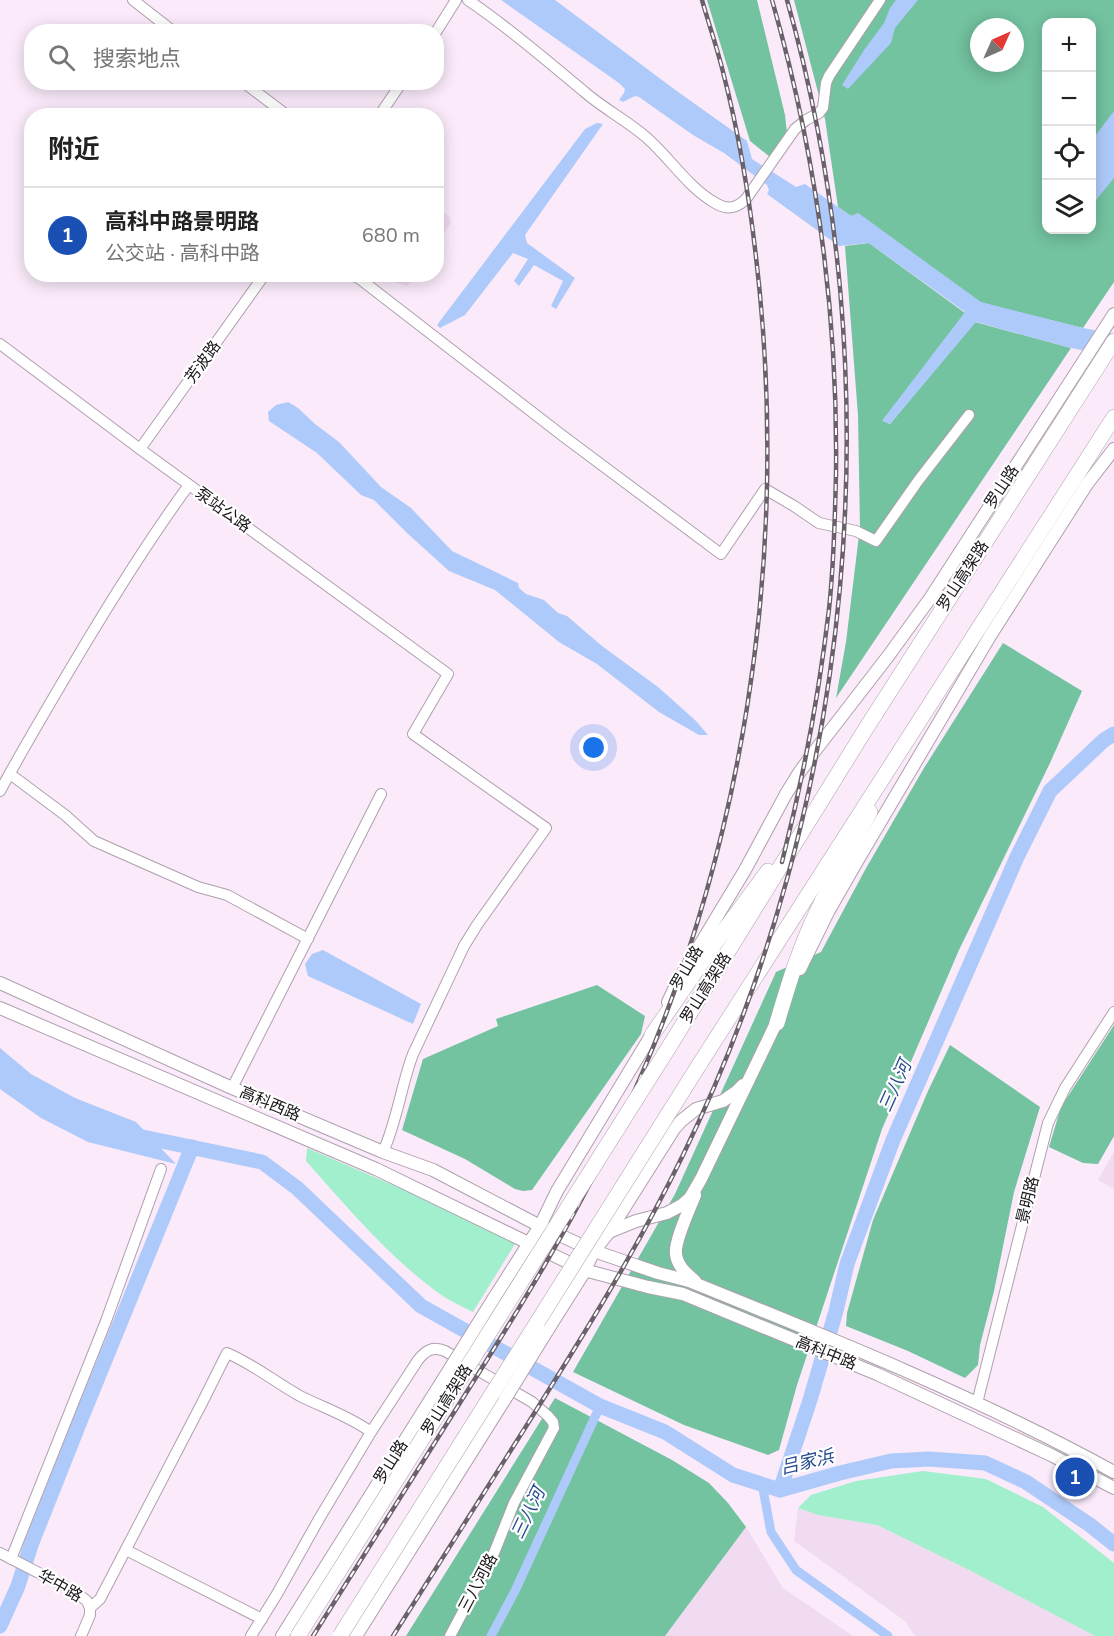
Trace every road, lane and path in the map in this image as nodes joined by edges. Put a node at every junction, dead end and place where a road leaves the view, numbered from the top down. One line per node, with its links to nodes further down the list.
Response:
1 (133, 0): 5 (street)
2 (456, 0): 6 (street)
3 (468, 0): 4 (street)
4 (880, 0)
5 (164, 24)
6 (441, 24)
7 (254, 90): 9 (street)
8 (397, 90): 10 (street)
9 (277, 108)
10 (385, 108)
11 (259, 282): 18 (street, 芳波路)
12 (364, 282): 16 (street)
13 (1114, 314): 31 (main road, 罗山路)
14 (1114, 341): 21 (highway, 罗山高架路)
15 (0, 344): 18 (street, 泵站公路)
16 (969, 415)
17 (1114, 417): 22 (highway)
18 (140, 449): 20 (street, 泵站公路)
19 (1114, 449): 30 (main road)
20 (189, 485): 23 (street); 34 (street, 泵站公路)
21 (865, 730): 31 (highway); 55 (highway, 罗山高架路, bridge)
22 (898, 754): 30 (highway); 56 (highway, bridge)
23 (10, 774): 24 (street); 26 (street)
24 (0, 791)
25 (381, 794): 26 (street)
26 (308, 939): 33 (street)
27 (0, 983): 33 (main road, 高科西路)
28 (0, 1008): 39 (main road, 高科西路)
29 (1114, 1012): 43 (street, 景明路)
30 (777, 1023): 32 (main road)
31 (652, 1035): 37 (main road, 罗山路)
32 (748, 1080): 36 (main road); 38 (main road)
33 (232, 1088): 34 (main road, 高科西路)
34 (383, 1152): 37 (main road, 高科西路)
35 (161, 1169): 49 (street)
36 (702, 1179): 38 (main road); 42 (main road)
37 (540, 1226): 39 (main road, 罗山路); 40 (main road, 高科中路)
38 (609, 1232): 40 (main road)
39 (527, 1244): 41 (main road, 高科中路); 54 (main road, 罗山路, bridge)
40 (594, 1251): 41 (main road); 42 (main road, 高科中路)
41 (584, 1270): 46 (main road, 高科中路); 57 (main road, bridge)
42 (700, 1286): 43 (main road, 高科中路)
43 (977, 1403): 45 (main road, 高科中路)
44 (372, 1432): 47 (street); 51 (street); 58 (street, 三八河路)
45 (1114, 1472)
46 (1114, 1488)
47 (126, 1550): 50 (street); 51 (street)
48 (0, 1553): 49 (street, 华中路)
49 (10, 1559): 50 (street, 华中路)
50 (90, 1608): 52 (street, 华中路)
51 (262, 1619): 53 (street)
52 (81, 1636)
53 (251, 1636)
54 (282, 1636)
55 (298, 1636)
56 (340, 1636)
57 (356, 1636)
58 (450, 1636)

